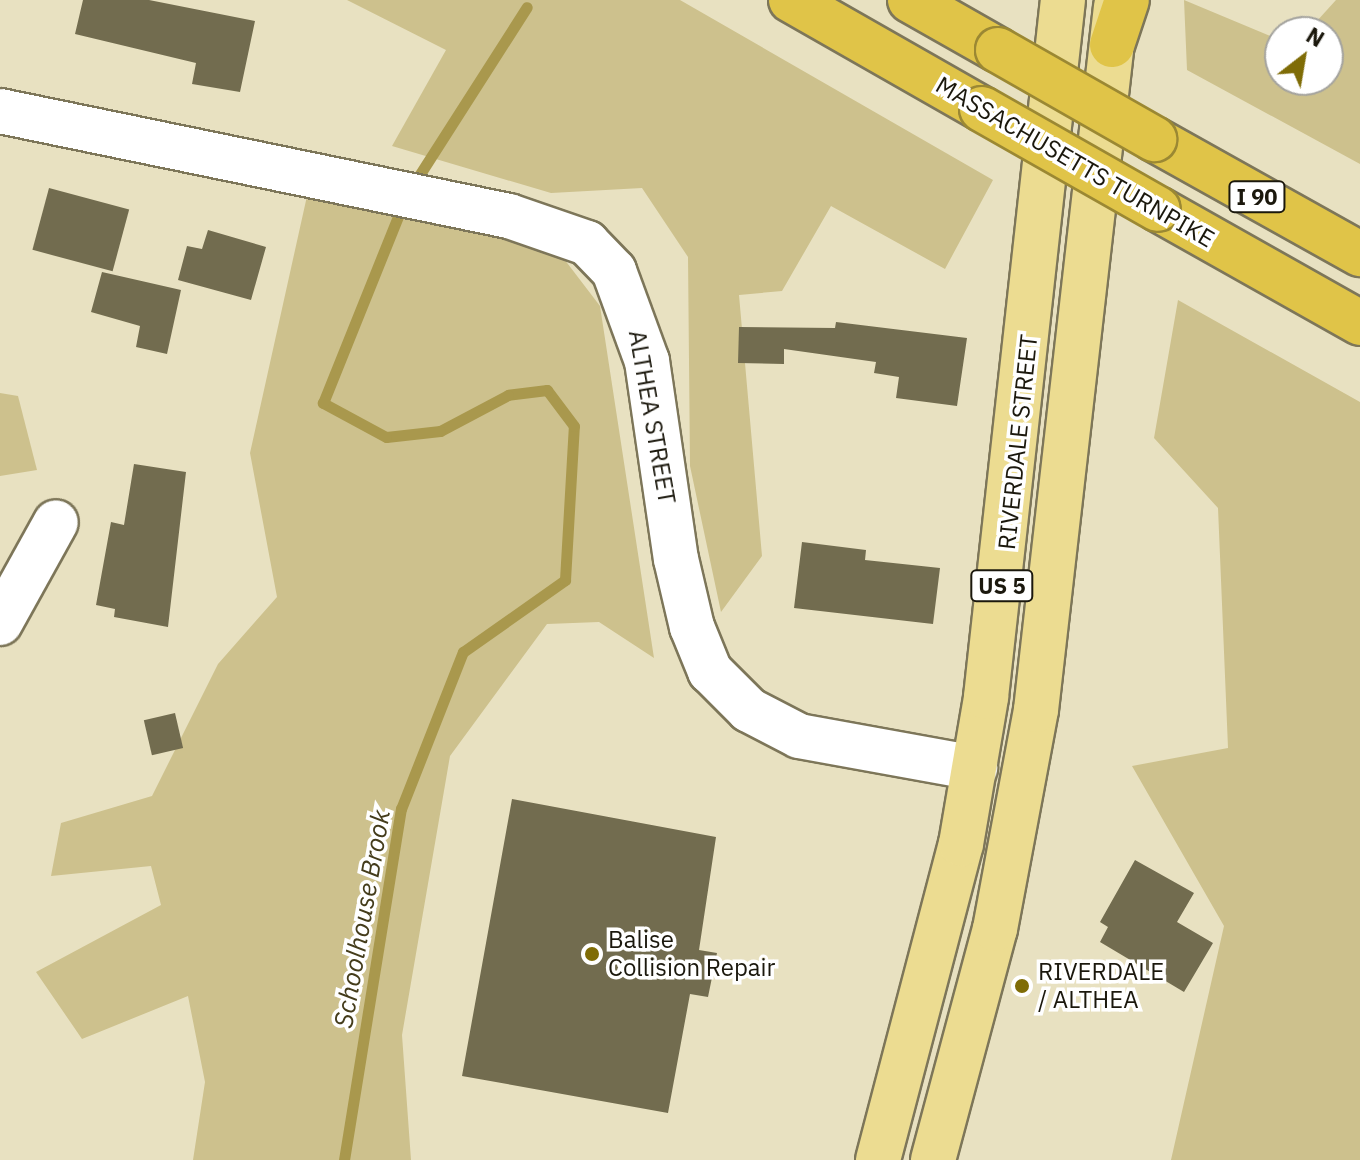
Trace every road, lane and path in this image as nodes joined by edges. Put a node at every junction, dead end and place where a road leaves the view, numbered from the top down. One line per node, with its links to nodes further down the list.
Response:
1 (791, 0): 9 (highway, MASSACHUSETTS TURNPIKE / I 90, bridge)
2 (910, 0): 8 (highway, I 90, bridge)
3 (1063, 0): 12 (main road, RIVERDALE STREET / US 5)
4 (1117, 0): 6 (main road, RIVERDALE STREET / US 5)
5 (1127, 0): 6 (highway)
6 (1112, 45): 14 (main road, RIVERDALE STREET / US 5)
7 (0, 111): 12 (street, ALTHEA STREET)
8 (1360, 254)
9 (1360, 323)
10 (56, 522): 11 (street)
11 (0, 623)
12 (975, 768): 13 (main road, RIVERDALE STREET / US 5)
13 (878, 1160)
14 (933, 1160)

